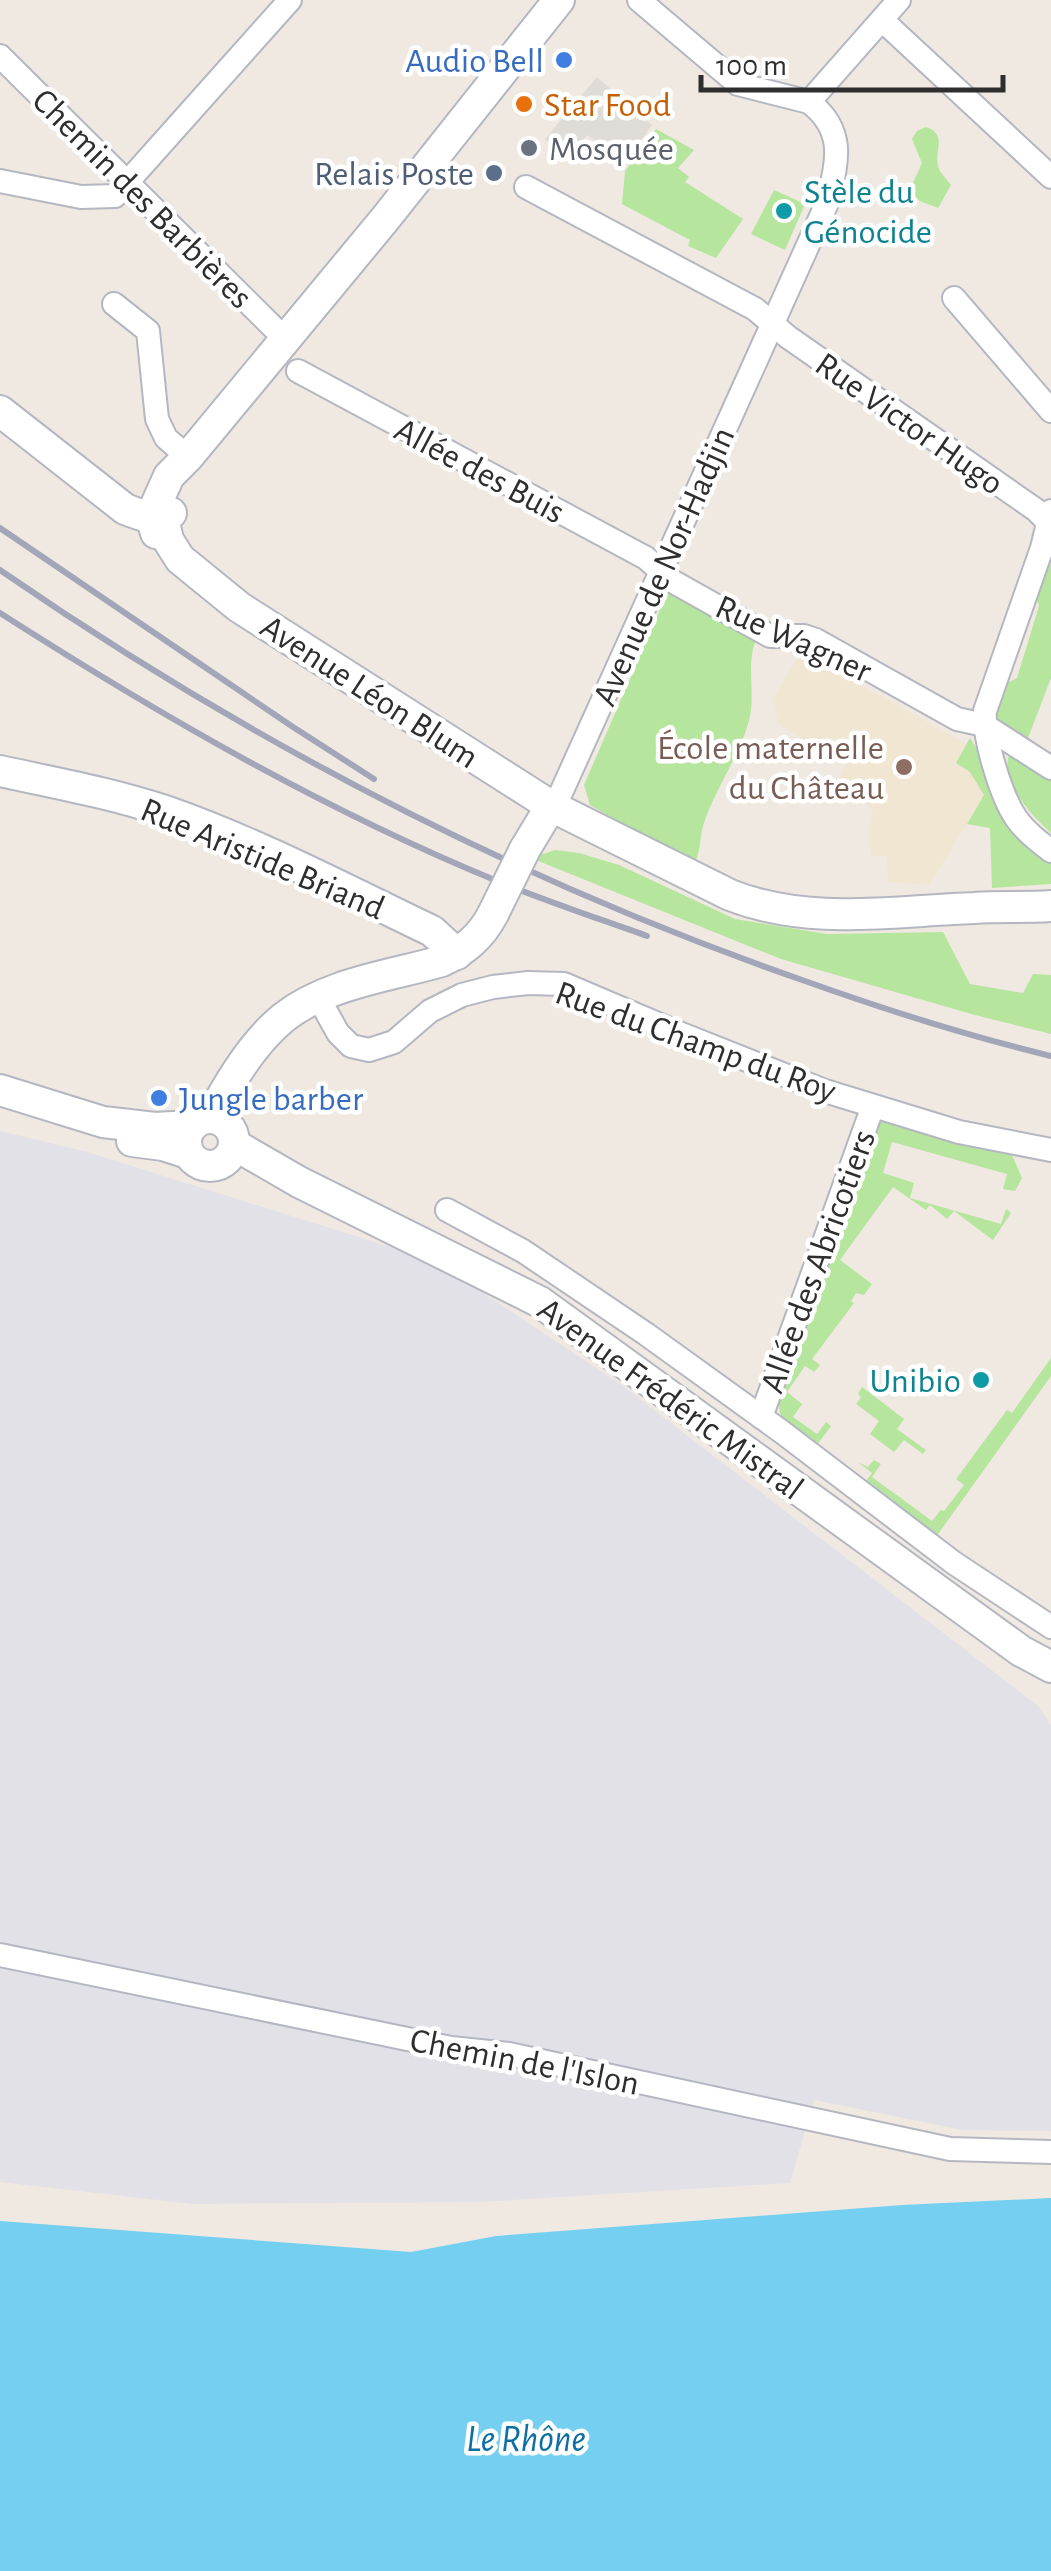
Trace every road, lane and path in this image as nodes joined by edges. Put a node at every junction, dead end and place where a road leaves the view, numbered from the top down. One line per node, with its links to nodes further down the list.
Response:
1 (290, 0): 10 (street)
2 (559, 0): 15 (street)
3 (639, 0): 7 (street)
4 (899, 0): 5 (street)
5 (882, 20): 7 (street); 8 (street)
6 (0, 56): 10 (street, Chemin des Barbières)
7 (809, 102): 14 (street, Avenue de Nor-Hadjin)
8 (1051, 177)
9 (0, 182): 10 (street)
10 (127, 182): 15 (street, Chemin des Barbières)
11 (526, 188): 14 (street, Rue Victor Hugo)
12 (954, 298): 18 (street)
13 (114, 304): 19 (street)
14 (773, 324): 21 (street, Rue Victor Hugo); 23 (street, Avenue de Nor-Hadjin)
15 (286, 340): 19 (street)
16 (298, 371): 23 (street, Allée des Buis)
17 (0, 410): 20 (street)
18 (1051, 411)
19 (188, 457): 20 (street)
20 (163, 515): 24 (street, Avenue Léon Blum); 24 (street)
21 (1049, 519): 22 (street)
22 (1046, 551): 25 (street)
23 (660, 571): 25 (street, Rue Wagner); 28 (street, Avenue de Nor-Hadjin)
24 (238, 606): 28 (street, Avenue Léon Blum)
25 (984, 725): 26 (street, Rue Wagner); 29 (street)
26 (1051, 768)
27 (0, 771): 31 (street, Rue Aristide Briand)
28 (551, 806): 30 (street, Avenue Léon Blum); 31 (street, bridge)
29 (1051, 850)
30 (1051, 906)
31 (458, 954): 32 (street)
32 (318, 997): 34 (street, Rue du Champ du Roy); 37 (street)
33 (0, 1090): 36 (street)
34 (872, 1106): 38 (street, Rue du Champ du Roy); 40 (street, Allée des Abricotiers)
35 (11, 1111): 36 (street); 37 (street)
36 (82, 1116): 37 (street)
37 (214, 1139): 42 (street, Avenue Frédéric Mistral)
38 (1051, 1150)
39 (447, 1210): 40 (street)
40 (761, 1417): 41 (street)
41 (1051, 1627)
42 (1022, 1651): 43 (street, Avenue Frédéric Mistral); 44 (street, Avenue Frédéric Mistral)
43 (1051, 1667)
44 (1051, 1679)
45 (0, 1954): 46 (street, Chemin de l'Islon)
46 (1051, 2152)

